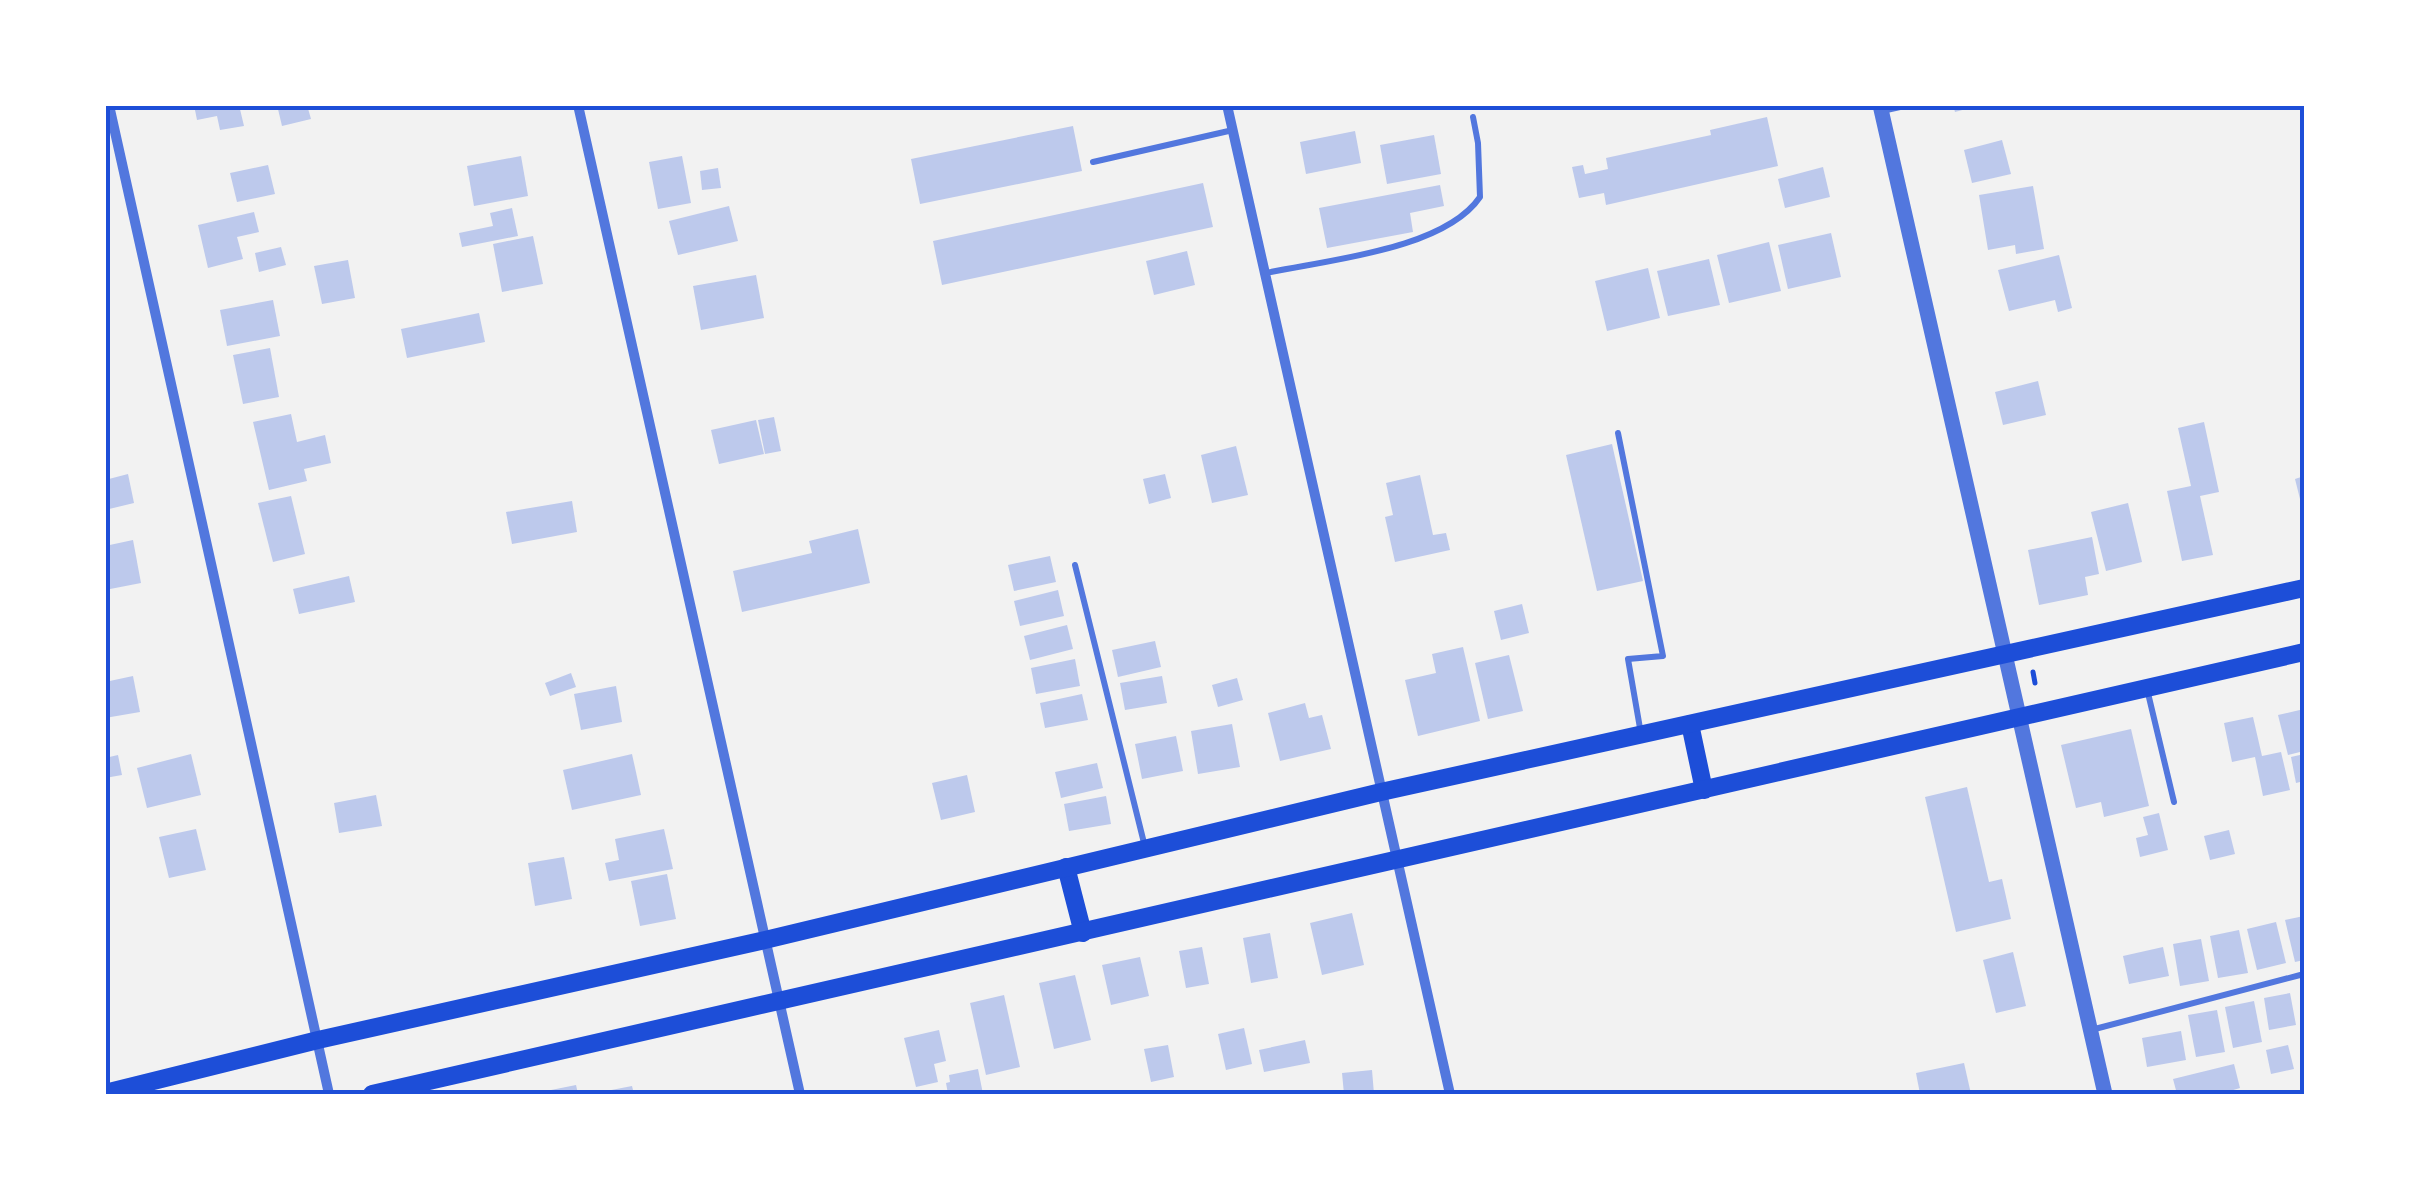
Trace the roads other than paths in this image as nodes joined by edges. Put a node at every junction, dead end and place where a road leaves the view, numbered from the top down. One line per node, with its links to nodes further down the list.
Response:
1 (109, 105): 30 (street)
2 (578, 105): 26 (street)
3 (1228, 105): 7 (street)
4 (1908, 105): 5 (lane)
5 (1880, 108): 14 (street)
6 (1473, 118): 9 (lane)
7 (1233, 130): 8 (lane); 9 (street)
8 (1093, 162)
9 (1265, 273): 20 (street)
10 (1618, 434): 18 (lane)
11 (1074, 564): 22 (lane)
12 (2304, 588): 14 (main road)
13 (2304, 652): 15 (main road)
14 (2002, 654): 16 (street); 17 (main road)
15 (2147, 688): 16 (main road); 21 (lane)
16 (2018, 718): 19 (main road); 29 (street)
17 (1690, 724): 18 (main road); 19 (main road)
18 (1642, 734): 20 (main road)
19 (1704, 790): 23 (main road)
20 (1381, 792): 22 (main road); 23 (street)
21 (2174, 802)
22 (1145, 848): 24 (main road)
23 (1396, 861): 25 (main road); 35 (street)
24 (1066, 868): 25 (main road); 26 (main road)
25 (1083, 933): 28 (main road)
26 (765, 940): 28 (street); 30 (main road)
27 (2304, 974): 29 (lane)
28 (779, 1003): 33 (main road); 34 (street)
29 (2090, 1031): 36 (street)
30 (318, 1040): 31 (main road); 32 (street)
31 (105, 1093)
32 (329, 1094)
33 (372, 1094)
34 (800, 1094)
35 (1450, 1094)
36 (2105, 1094)

